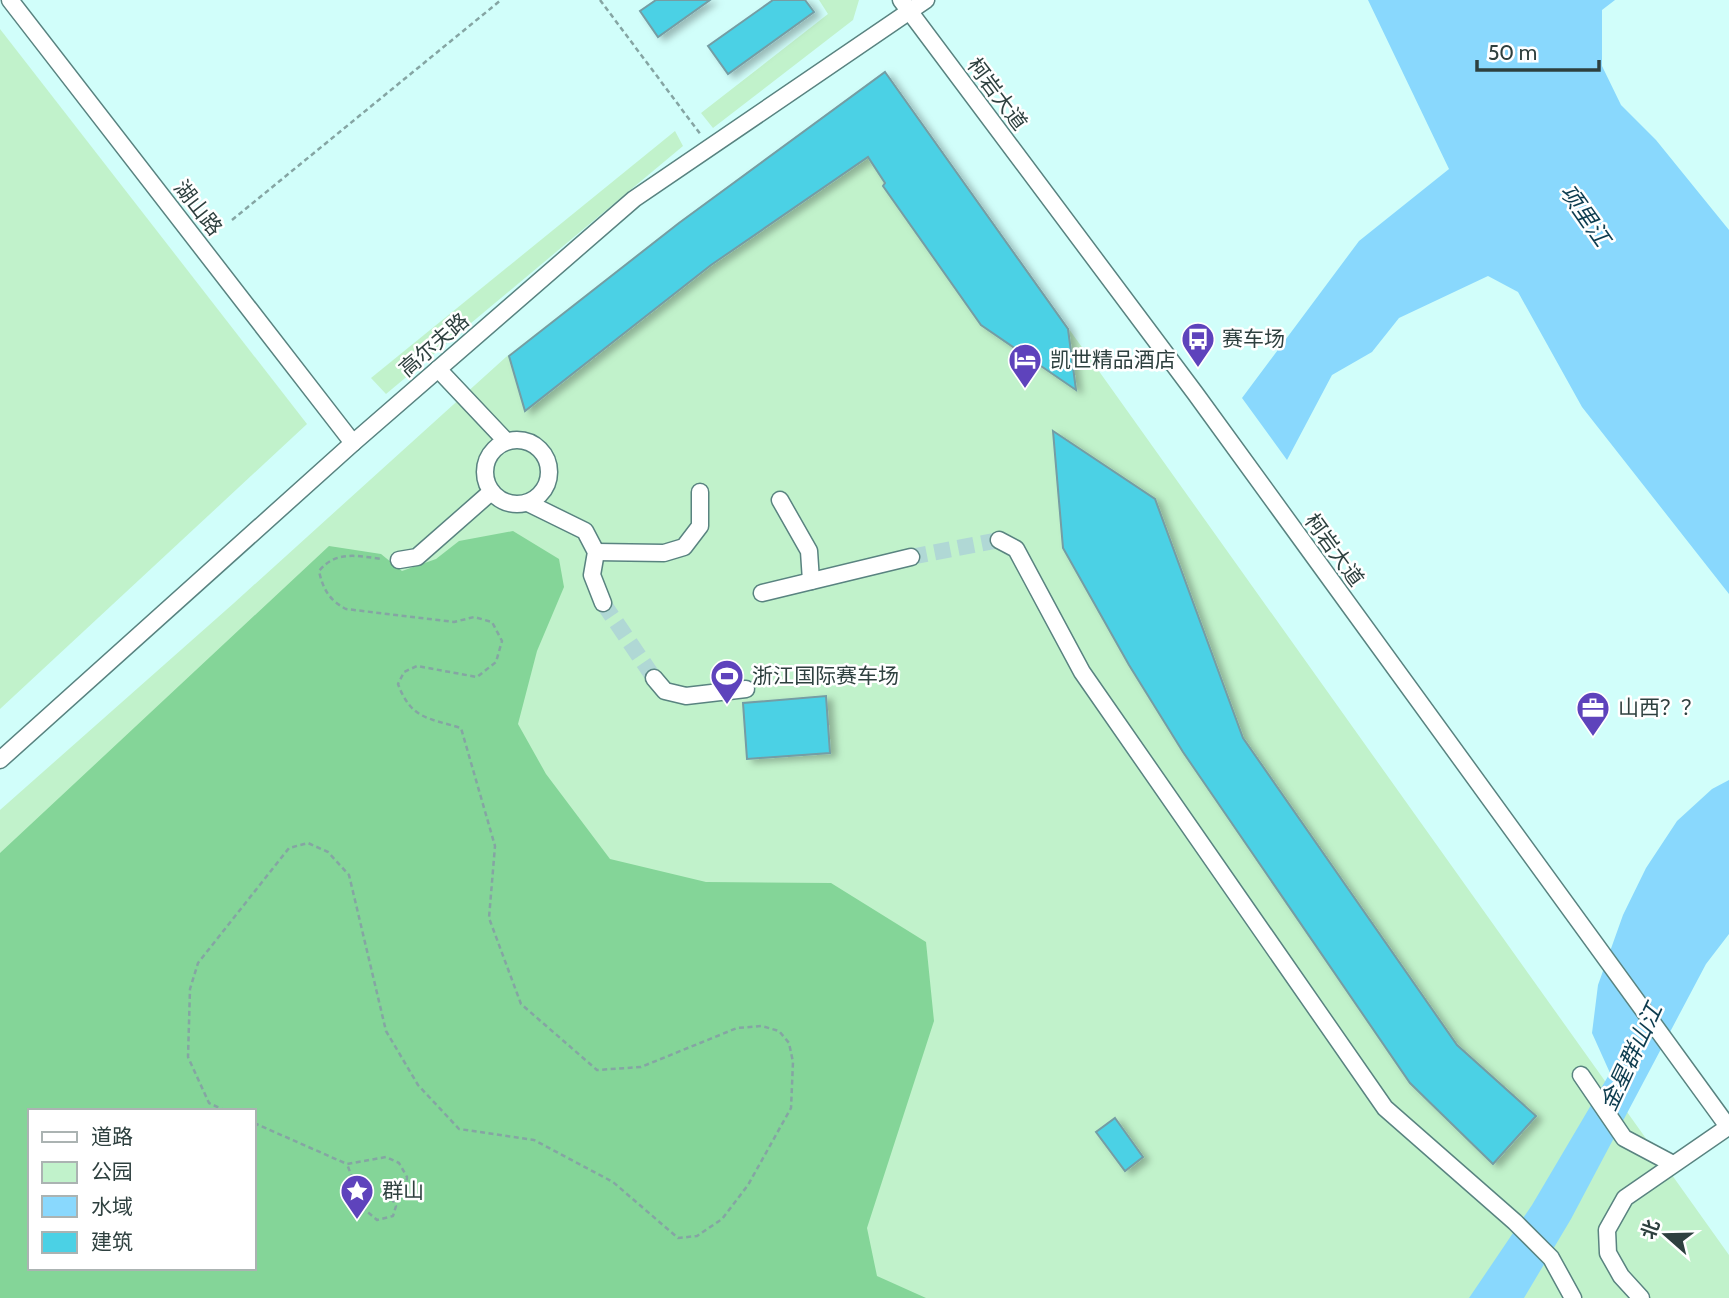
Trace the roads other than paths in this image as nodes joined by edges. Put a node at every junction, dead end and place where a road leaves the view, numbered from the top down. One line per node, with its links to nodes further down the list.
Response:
1 (10, 0): 6 (street, 湖山路)
2 (926, 0): 3 (street, 高尔夫路)
3 (905, 6): 4 (street, 高尔夫路); 22 (street, 柯岩大道)
4 (438, 369): 5 (street); 6 (street, 高尔夫路)
5 (506, 441): 7 (street); 10 (street)
6 (354, 443): 20 (street, 高尔夫路)
7 (491, 492): 10 (street); 14 (street)
8 (701, 492): 12 (street)
9 (780, 500): 15 (street)
10 (528, 503): 12 (street)
11 (999, 540): 24 (street)
12 (596, 552): 17 (street)
13 (911, 557): 15 (street)
14 (399, 560)
15 (811, 581): 16 (street)
16 (762, 593)
17 (603, 603)
18 (654, 678): 19 (street)
19 (746, 690)
20 (0, 760)
21 (1581, 1075): 23 (street)
22 (1729, 1128): 23 (street)
23 (1673, 1164): 25 (street)
24 (1573, 1298)
25 (1641, 1298)

